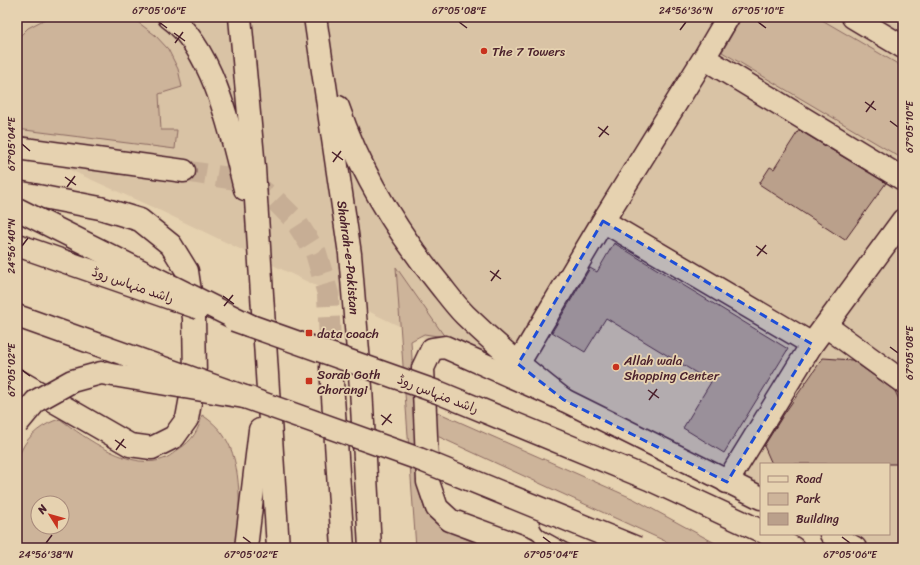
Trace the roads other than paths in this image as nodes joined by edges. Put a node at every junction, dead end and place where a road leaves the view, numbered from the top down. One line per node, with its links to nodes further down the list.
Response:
1 (169, 17): 16 (main road)
2 (240, 17): 16 (main road)
3 (315, 17): 8 (main road, Shahrah-e-Pakistan)
4 (728, 17): 7 (main road)
5 (853, 17): 6 (main road)
6 (903, 47)
7 (704, 58): 11 (main road); 15 (main road)
8 (321, 61): 22 (main road); 33 (main road, Shahrah-e-Pakistan)
9 (17, 148): 10 (main road)
10 (184, 171)
11 (903, 179)
12 (17, 192): 25 (main road)
13 (17, 209): 19 (main road, bridge)
14 (903, 220): 20 (main road)
15 (603, 221): 21 (main road); 22 (main road)
16 (259, 242): 24 (main road)
17 (17, 245): 19 (main road, راشد منہاس روڈ, bridge)
18 (17, 316): 27 (main road, bridge)
19 (252, 326): 34 (main road, راشد منہاس روڈ, bridge)
20 (826, 326): 21 (main road); 26 (main road)
21 (812, 344): 30 (main road)
22 (518, 364): 28 (main road)
23 (331, 367): 39 (main road)
24 (268, 370): 37 (main road); 38 (main road)
25 (17, 380)
26 (903, 382)
27 (250, 398): 29 (main road, bridge); 31 (main road, bridge)
28 (564, 400): 30 (main road); 42 (main road)
29 (17, 424)
30 (727, 482): 32 (main road)
31 (488, 487): 43 (main road, bridge); 44 (main road, bridge)
32 (760, 498)
33 (367, 508): 40 (main road, Shahrah-e-Pakistan); 41 (main road)
34 (760, 531)
35 (769, 535): 45 (main road)
36 (833, 535): 46 (main road)
37 (246, 548)
38 (278, 548)
39 (343, 548)
40 (370, 548)
41 (376, 548)
42 (526, 548)
43 (594, 548)
44 (637, 548)
45 (793, 548)
46 (856, 548)

